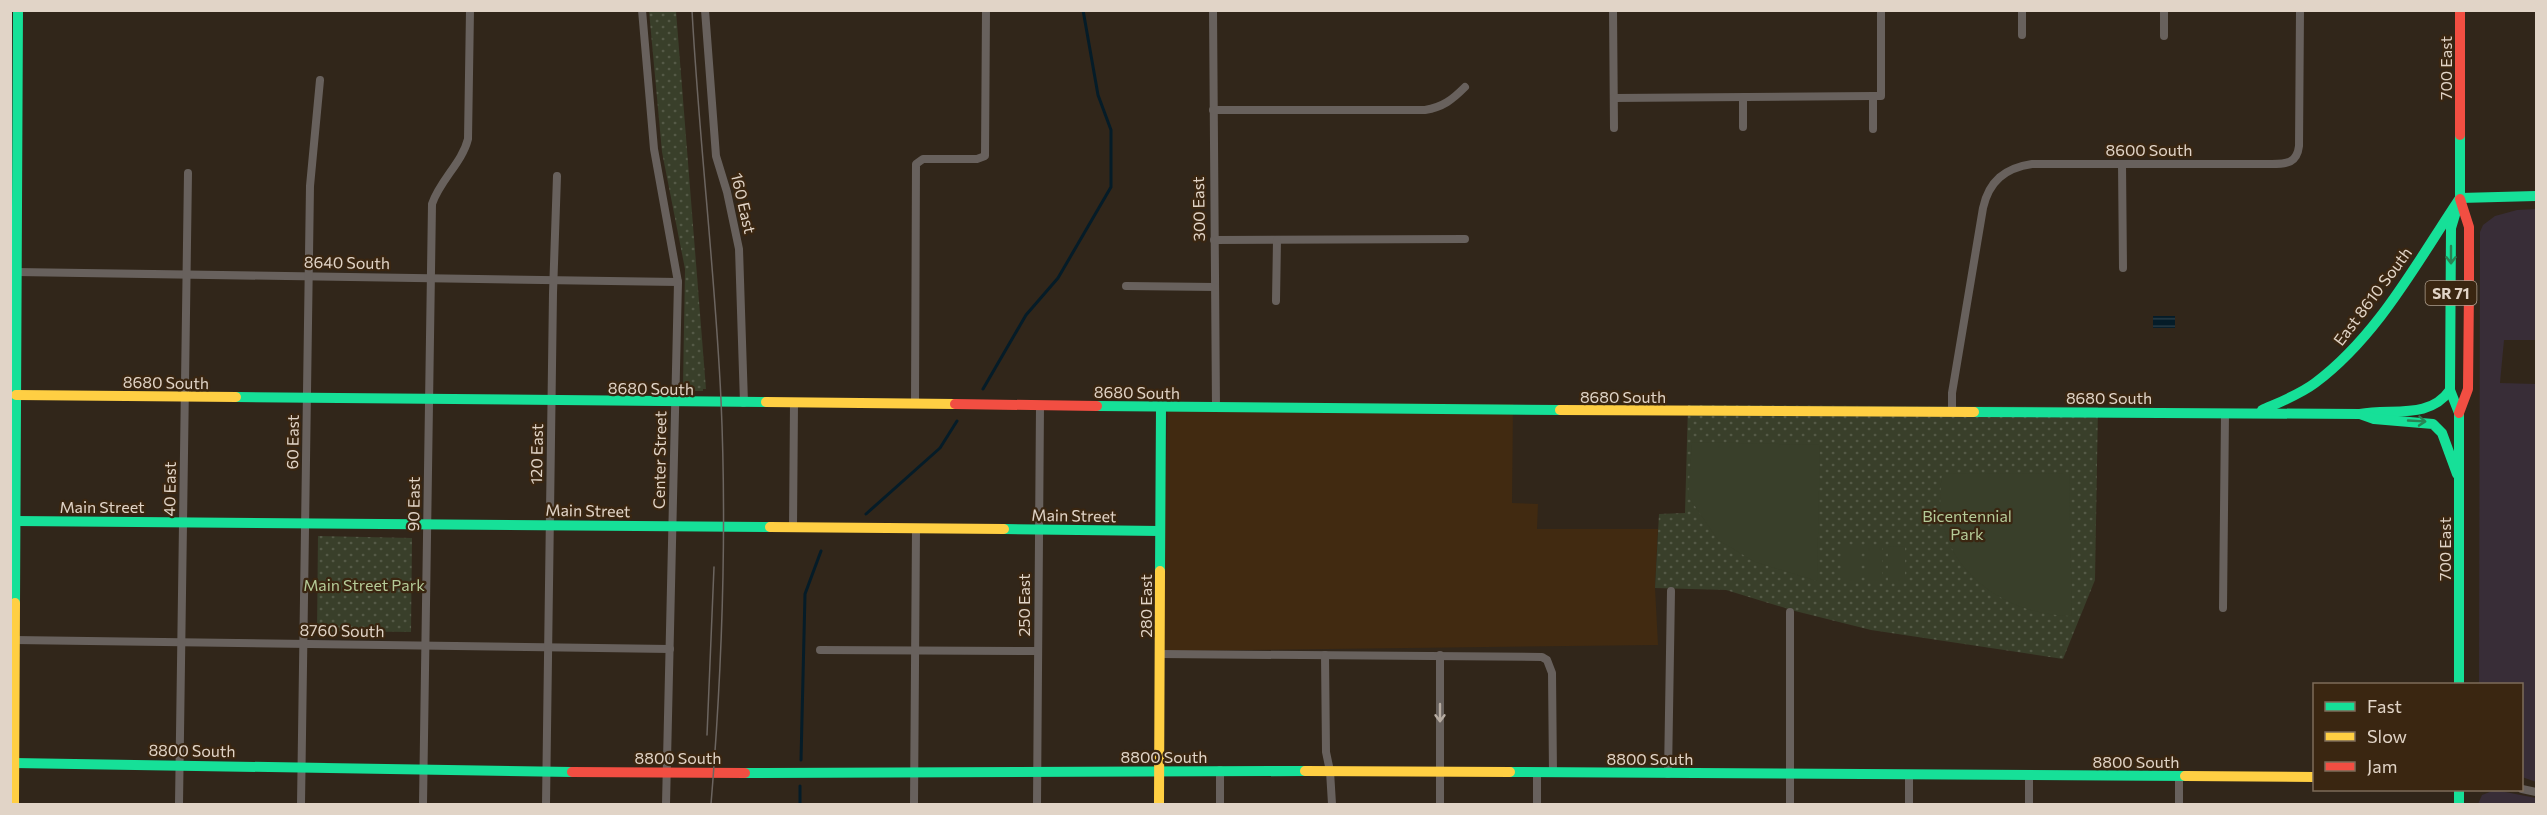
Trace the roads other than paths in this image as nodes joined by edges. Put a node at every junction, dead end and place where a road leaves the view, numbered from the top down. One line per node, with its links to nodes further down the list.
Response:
1 (18, 10): 28 (street)
2 (470, 10): 37 (street, 90 East)
3 (642, 10): 39 (street, Center Street)
4 (705, 10): 50 (street, 160 East)
5 (986, 10): 52 (street)
6 (1213, 10): 20 (street, 300 East)
7 (1613, 10): 19 (street)
8 (1881, 10): 17 (street)
9 (2022, 10): 13 (street)
10 (2164, 10): 14 (street)
11 (2300, 10): 24 (street, 8600 South)
12 (2460, 10): 29 (street, 700 East / SR 71)
13 (2022, 35)
14 (2164, 36)
15 (320, 80): 36 (street, 60 East)
16 (1465, 87): 20 (street)
17 (1873, 96): 18 (street); 23 (street)
18 (1743, 97): 19 (street); 21 (street)
19 (1614, 98): 22 (street)
20 (1213, 110): 30 (street, 300 East)
21 (1743, 127)
22 (1614, 128)
23 (1873, 129)
24 (2122, 164): 33 (street); 56 (street, 8600 South)
25 (188, 173): 35 (street, 40 East)
26 (557, 176): 38 (street, 120 East)
27 (2536, 196): 29 (street)
28 (14, 197): 34 (street)
29 (2460, 198): 43 (street, 700 East / SR 71, one-way to 43); 57 (street, East 8610 South); 59 (street, 700 East / SR 71)
30 (1214, 240): 31 (street); 41 (street, 300 East)
31 (1277, 240): 32 (street); 42 (street)
32 (1465, 240)
33 (2123, 268)
34 (16, 272): 35 (street, 8640 South); 44 (street)
35 (187, 274): 36 (street, 8640 South); 45 (street, 40 East)
36 (309, 276): 37 (street, 8640 South); 46 (street, 60 East)
37 (431, 278): 38 (street, 8640 South); 47 (street, 90 East)
38 (553, 280): 39 (street, 8640 South); 48 (street, 120 East)
39 (678, 282): 49 (street, Center Street)
40 (1126, 286): 41 (street)
41 (1215, 287): 55 (street, 300 East)
42 (1276, 301)
43 (2450, 390): 59 (street, 700 East / SR 71); 60 (street)
44 (16, 395): 45 (street, 8680 South); 62 (street)
45 (185, 397): 46 (street, 8680 South); 63 (street, 40 East)
46 (307, 400): 47 (street, 8680 South); 64 (street, 60 East)
47 (429, 401): 48 (street, 8680 South); 65 (street, 90 East)
48 (551, 402): 49 (street, 8680 South); 66 (street, 120 East)
49 (675, 403): 50 (street, 8680 South); 67 (street, Center Street)
50 (744, 404): 51 (street, 8680 South)
51 (794, 404): 52 (street, 8680 South); 68 (street)
52 (915, 404): 53 (street, 8680 South)
53 (1040, 406): 54 (street, 8680 South); 70 (street, 250 East)
54 (1161, 407): 55 (street, 8680 South); 71 (street, 280 East)
55 (1216, 408): 56 (street, 8680 South)
56 (1952, 411): 58 (street, 8680 South)
57 (2259, 412): 58 (street, 8680 South); 60 (street, 8680 South)
58 (2224, 413): 73 (street)
59 (2459, 413): 61 (street, 700 East / SR 71)
60 (2360, 414): 61 (street, one-way to 61)
61 (2460, 481): 88 (street, 700 East / SR 71)
62 (13, 521): 63 (street, Main Street); 75 (street)
63 (183, 521): 64 (street, Main Street); 76 (street, 40 East)
64 (305, 522): 65 (street, Main Street); 77 (street, 60 East)
65 (427, 524): 66 (street, Main Street); 78 (street, 90 East)
66 (550, 525): 67 (street, Main Street); 79 (street, 120 East)
67 (672, 526): 68 (street, Main Street); 80 (street, Center Street)
68 (793, 528): 69 (street, Main Street)
69 (916, 529): 70 (street, Main Street); 82 (street)
70 (1038, 529): 71 (street, Main Street); 83 (street, 250 East)
71 (1160, 531): 84 (street, 280 East)
72 (1671, 591): 103 (street)
73 (2223, 608)
74 (1790, 612): 104 (street)
75 (14, 640): 76 (street, 8760 South); 87 (street)
76 (182, 642): 77 (street, 8760 South); 90 (street, 40 East)
77 (304, 644): 78 (street, 8760 South); 91 (street, 60 East)
78 (426, 646): 79 (street, 8760 South); 92 (street, 90 East)
79 (548, 647): 80 (street, 8760 South); 94 (street, 120 East)
80 (670, 649): 100 (street, Center Street)
81 (820, 650): 82 (street)
82 (916, 651): 83 (street); 97 (street)
83 (1038, 651): 98 (street, 250 East)
84 (1160, 654): 85 (street); 95 (street, 280 East)
85 (1325, 654): 86 (street); 96 (street)
86 (1440, 655): 99 (street, one-way to 99); 102 (street)
87 (12, 675): 89 (street)
88 (2459, 683)
89 (14, 763): 90 (street, 8800 South); 109 (street)
90 (180, 765): 91 (street, 8800 South); 110 (street, 40 East)
91 (302, 767): 92 (street, 8800 South); 111 (street, 60 East)
92 (424, 769): 94 (street, 8800 South); 112 (street, 90 East)
93 (1220, 770): 95 (street, 8800 South); 96 (street, 8800 South); 118 (street)
94 (546, 771): 100 (street, 8800 South); 113 (street, 120 East)
95 (1160, 771): 98 (street, 8800 South); 117 (street, 280 East)
96 (1330, 771): 99 (street, 8800 South); 119 (street)
97 (915, 772): 98 (street, 8800 South); 100 (street, 8800 South); 115 (street)
98 (1037, 772): 116 (street, 250 East)
99 (1439, 772): 101 (street, 8800 South); 120 (street)
100 (667, 773): 114 (street, Center Street)
101 (1537, 773): 102 (street, 8800 South); 121 (street)
102 (1553, 773): 103 (street, 8800 South)
103 (1668, 774): 104 (street, 8800 South)
104 (1790, 774): 105 (street, 8800 South); 122 (street)
105 (1909, 775): 106 (street, 8800 South); 123 (street)
106 (2029, 775): 107 (street, 8800 South); 124 (street)
107 (2179, 776): 108 (street, 8800 South); 125 (street)
108 (2313, 777)
109 (14, 804)
110 (179, 804)
111 (301, 804)
112 (423, 804)
113 (546, 804)
114 (666, 804)
115 (914, 804)
116 (1037, 804)
117 (1160, 804)
118 (1220, 804)
119 (1332, 804)
120 (1440, 804)
121 (1537, 804)
122 (1790, 804)
123 (1909, 804)
124 (2029, 804)
125 (2179, 804)

